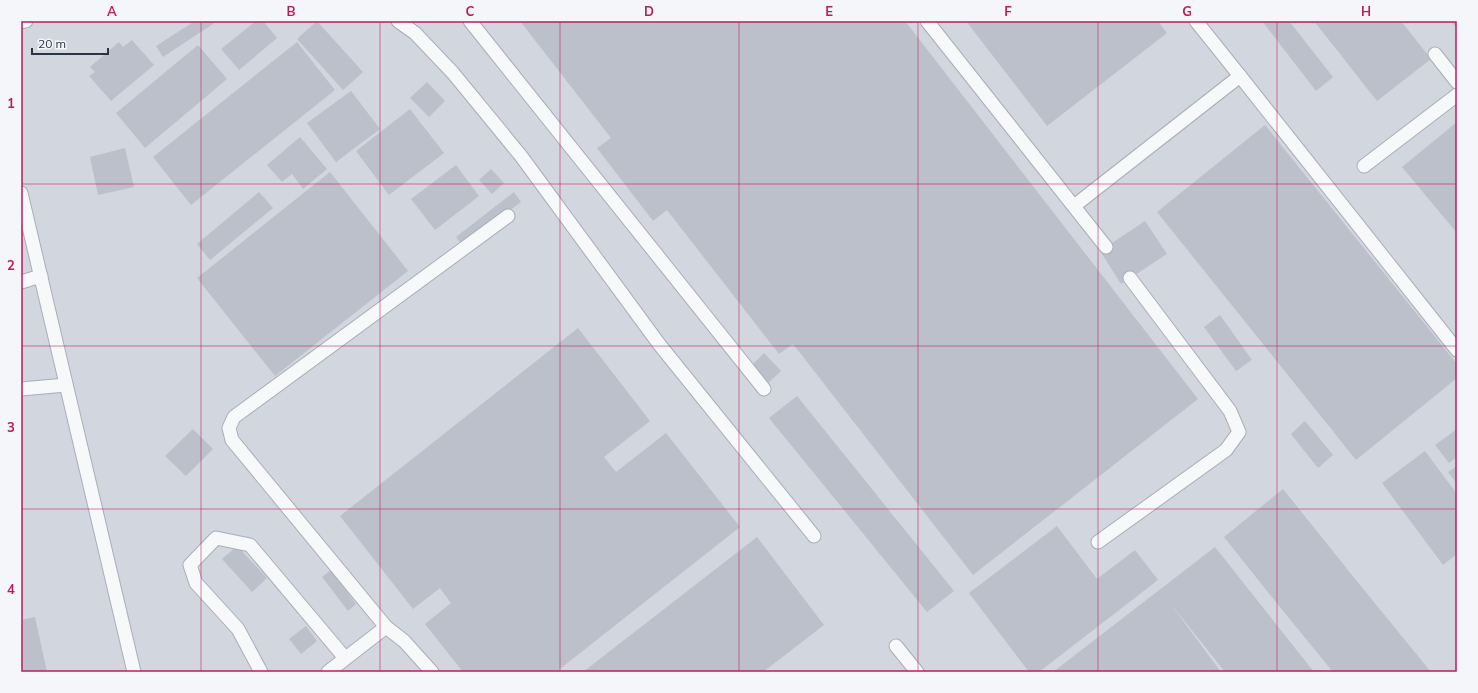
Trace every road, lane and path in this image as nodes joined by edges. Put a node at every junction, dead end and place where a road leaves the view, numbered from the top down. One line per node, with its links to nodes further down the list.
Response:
1 (26, 21): 6 (lane)
2 (398, 21): 23 (lane)
3 (470, 21): 22 (lane)
4 (927, 21): 13 (lane)
5 (1196, 21): 8 (lane)
6 (21, 22)
7 (1435, 54): 9 (lane)
8 (1240, 76): 13 (lane); 19 (lane)
9 (1457, 82)
10 (1457, 95): 11 (lane)
11 (1364, 166)
12 (21, 193): 16 (lane)
13 (1074, 206): 15 (lane)
14 (508, 216): 25 (lane)
15 (1106, 247)
16 (40, 276): 18 (lane); 20 (lane)
17 (1130, 278): 24 (lane)
18 (21, 282)
19 (1457, 350)
20 (66, 385): 21 (lane); 28 (lane)
21 (21, 389)
22 (764, 390)
23 (814, 536)
24 (1098, 542)
25 (386, 627): 27 (lane); 31 (lane)
26 (896, 646): 32 (lane)
27 (345, 658): 29 (lane); 30 (lane)
28 (134, 672)
29 (261, 672)
30 (328, 672)
31 (432, 672)
32 (917, 672)

